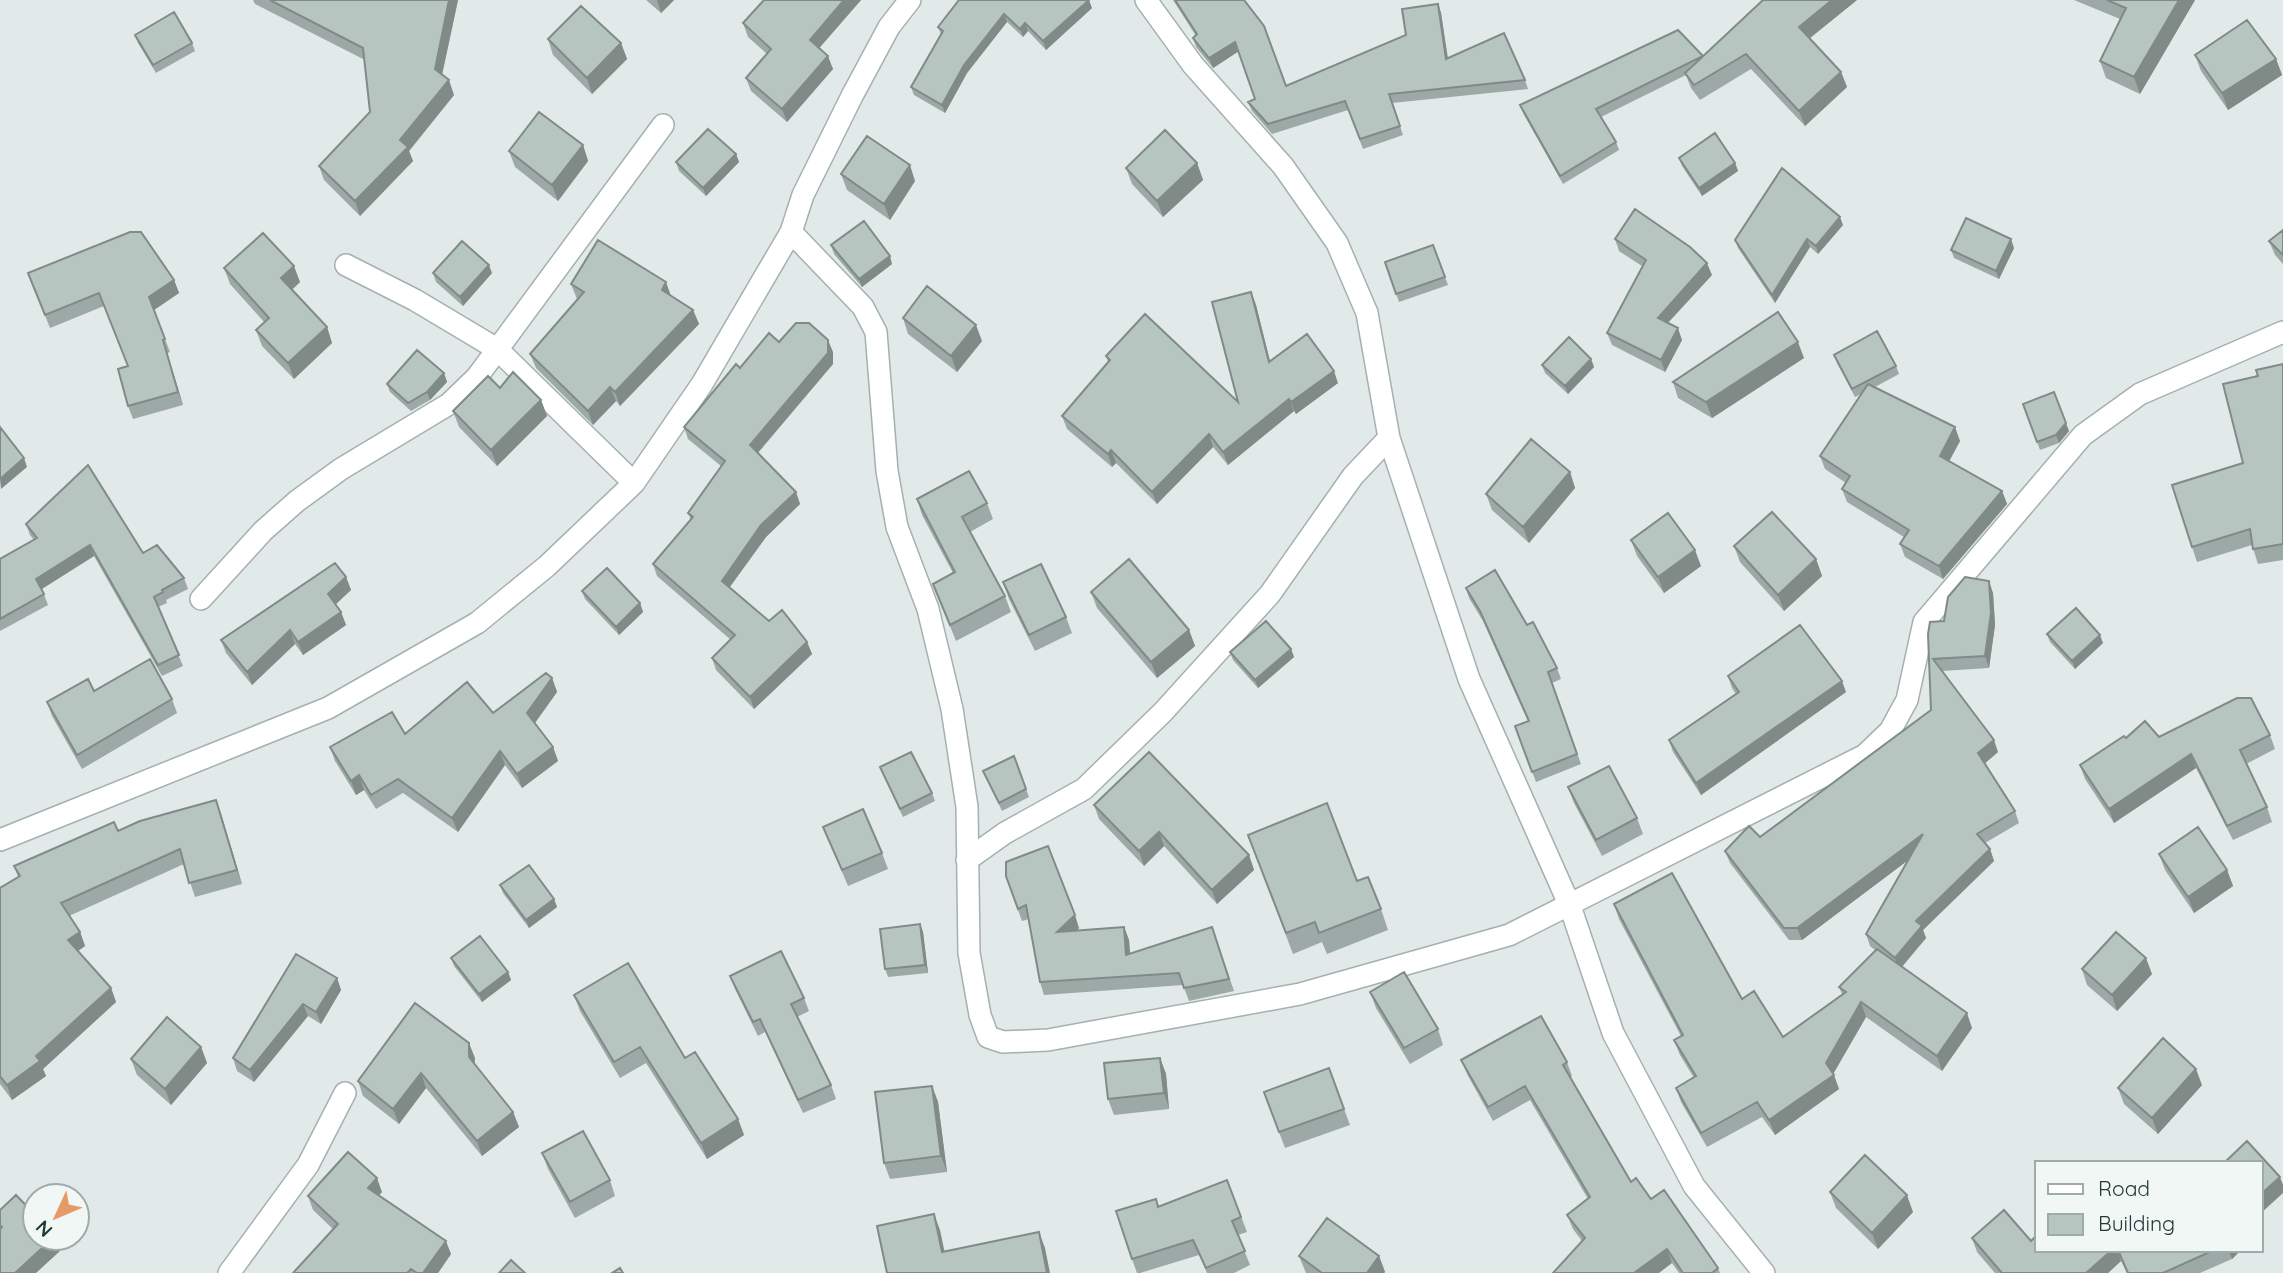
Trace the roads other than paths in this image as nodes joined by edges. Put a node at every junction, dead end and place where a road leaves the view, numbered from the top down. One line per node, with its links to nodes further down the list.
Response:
1 (910, 0): 4 (street)
2 (1146, 0): 8 (street)
3 (663, 125): 7 (street)
4 (791, 232): 9 (street); 12 (street)
5 (345, 265): 7 (street)
6 (2283, 332): 13 (street)
7 (497, 349): 9 (street); 10 (street)
8 (1390, 438): 12 (street); 13 (street)
9 (634, 483): 11 (street)
10 (201, 599)
11 (0, 839)
12 (967, 860): 13 (street)
13 (1570, 906): 16 (street)
14 (345, 1093): 15 (street)
15 (229, 1273)
16 (1764, 1273)

